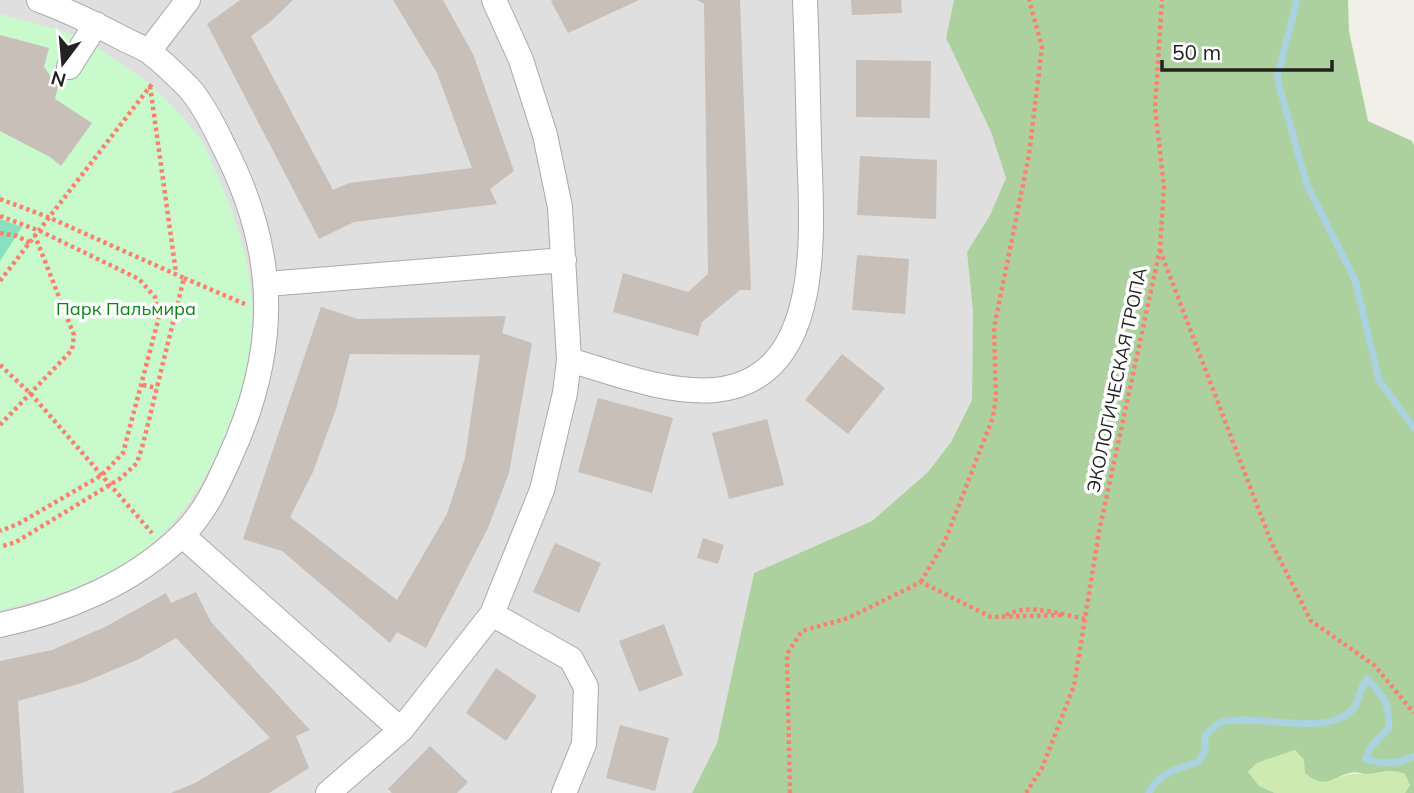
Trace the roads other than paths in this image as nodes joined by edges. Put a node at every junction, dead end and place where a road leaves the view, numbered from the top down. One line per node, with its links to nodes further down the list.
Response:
1 (38, 0): 5 (lane)
2 (188, 0): 7 (lane)
3 (494, 0): 8 (lane)
4 (805, 0): 10 (lane)
5 (96, 24): 6 (lane); 7 (lane)
6 (69, 67)
7 (155, 68): 9 (lane)
8 (564, 260): 9 (lane); 10 (lane)
9 (267, 284): 11 (lane)
10 (569, 360): 12 (lane)
11 (174, 542): 13 (lane); 14 (lane)
12 (492, 614): 14 (lane); 16 (lane)
13 (0, 625)
14 (401, 730): 15 (lane)
15 (328, 793)
16 (565, 793)

